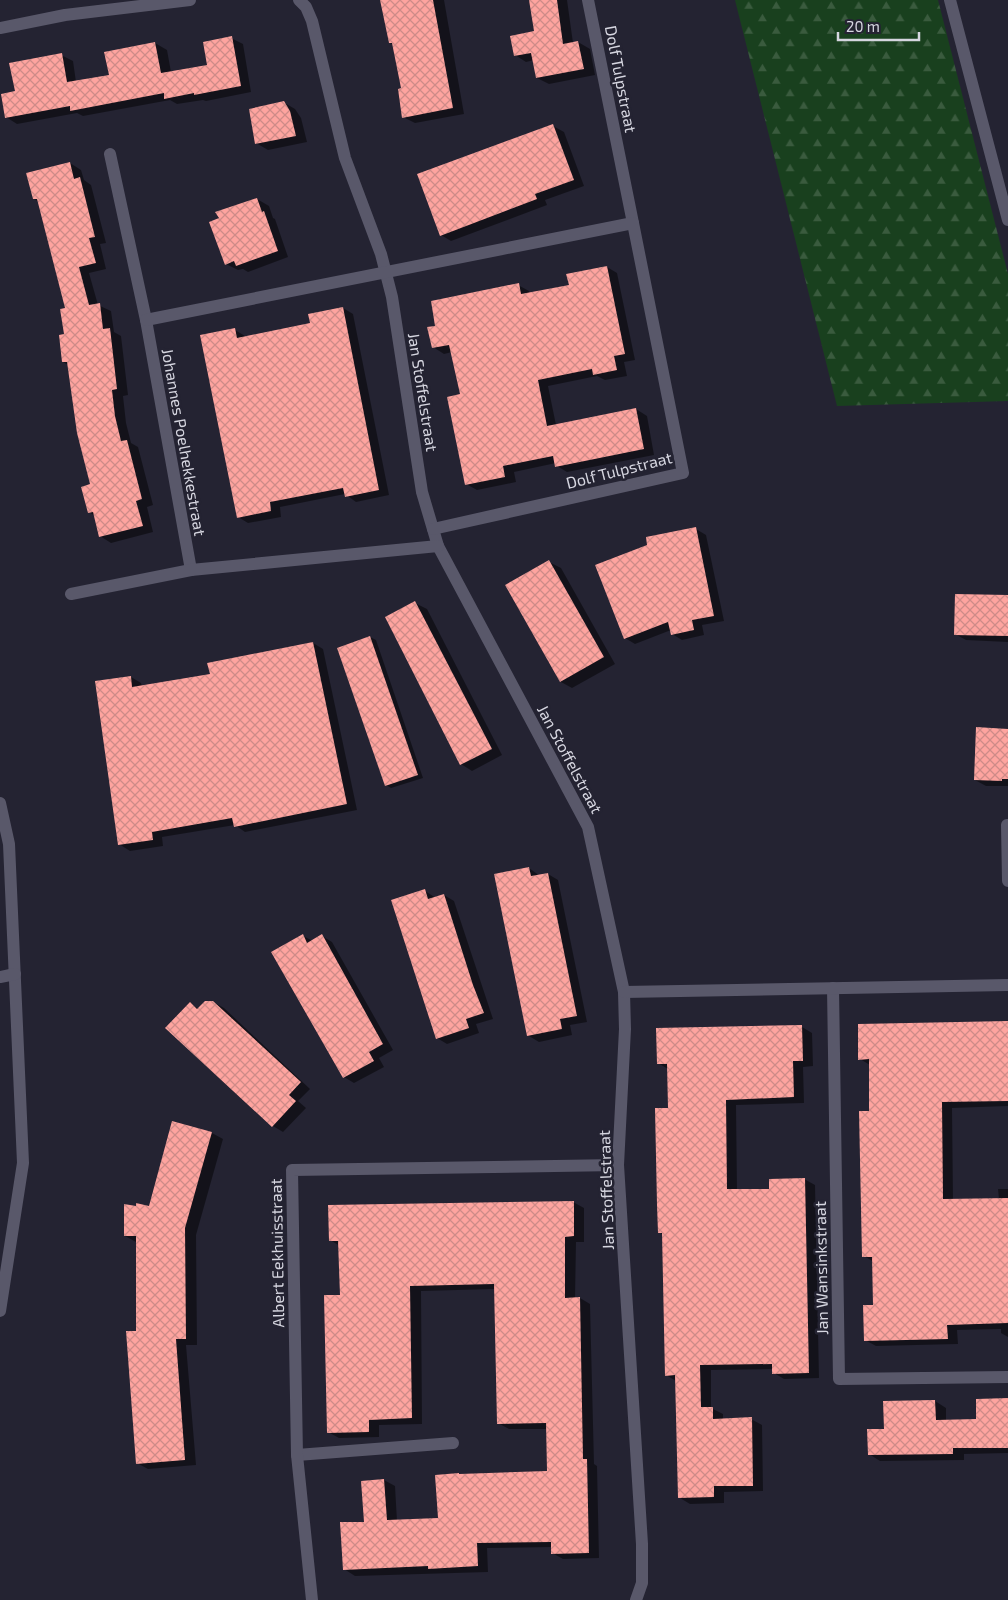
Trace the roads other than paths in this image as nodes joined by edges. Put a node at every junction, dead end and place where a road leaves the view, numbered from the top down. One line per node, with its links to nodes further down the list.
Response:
1 (190, 0): 5 (street)
2 (299, 0): 9 (street, Jan Stoffelstraat)
3 (588, 0): 8 (street, Dolf Tulpstraat)
4 (950, 0): 7 (street)
5 (0, 28)
6 (110, 154): 10 (street, Johannes Poelhekkestraat)
7 (1008, 220)
8 (633, 223): 9 (street); 11 (street, Dolf Tulpstraat)
9 (385, 273): 10 (street); 11 (street, Jan Stoffelstraat)
10 (146, 320): 13 (street, Johannes Poelhekkestraat)
11 (433, 530): 12 (street, Jan Stoffelstraat)
12 (438, 546): 13 (street); 22 (street, Jan Stoffelstraat)
13 (191, 570): 14 (street)
14 (70, 594)
15 (0, 803): 18 (street)
16 (1007, 825): 17 (street)
17 (1008, 881)
18 (15, 974): 19 (street); 24 (street)
19 (0, 977)
20 (1008, 984): 21 (street)
21 (833, 988): 22 (street); 25 (street, Jan Wansinkstraat)
22 (624, 992): 23 (street, Jan Stoffelstraat)
23 (618, 1165): 27 (street, Albert Eekhuisstraat); 29 (street, Jan Stoffelstraat)
24 (0, 1311)
25 (1008, 1377)
26 (453, 1442): 27 (street)
27 (296, 1455): 28 (street, Albert Eekhuisstraat)
28 (312, 1600)
29 (636, 1600)

